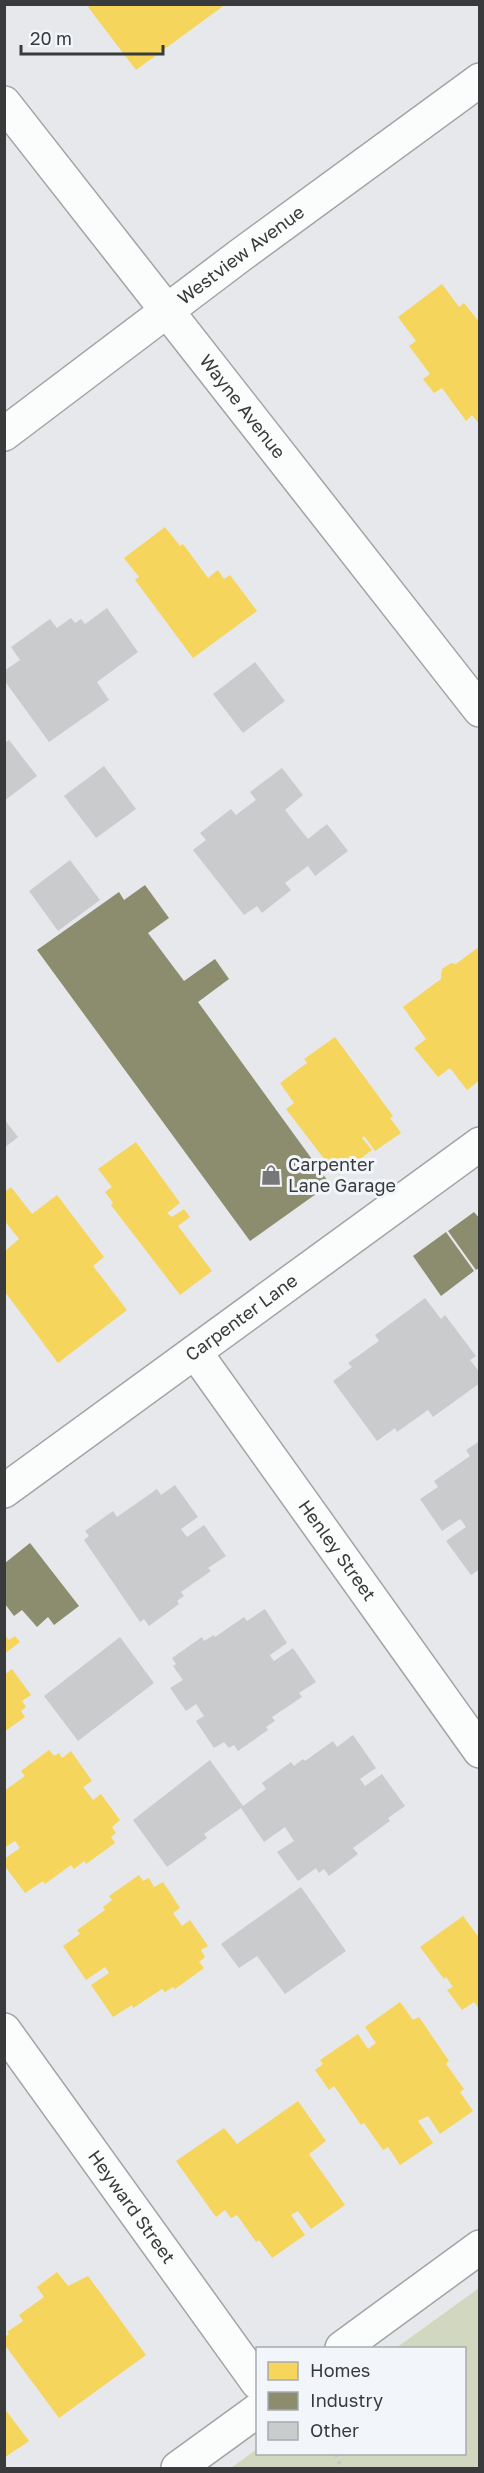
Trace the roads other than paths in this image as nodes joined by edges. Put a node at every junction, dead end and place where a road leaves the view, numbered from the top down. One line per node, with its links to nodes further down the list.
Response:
1 (480, 80): 3 (street, Westview Avenue)
2 (4, 103): 3 (street, Wayne Avenue)
3 (168, 312): 4 (street, Westview Avenue); 5 (street, Wayne Avenue)
4 (4, 434)
5 (480, 710)
6 (480, 1144): 7 (street, Carpenter Lane)
7 (195, 1352): 8 (street, Carpenter Lane); 9 (street, Henley Street)
8 (4, 1491)
9 (480, 1751)
10 (4, 2030): 13 (street, Heyward Street)
11 (480, 2247): 12 (street)
12 (345, 2347)
13 (256, 2380)
14 (256, 2411): 15 (street)
15 (178, 2469)

